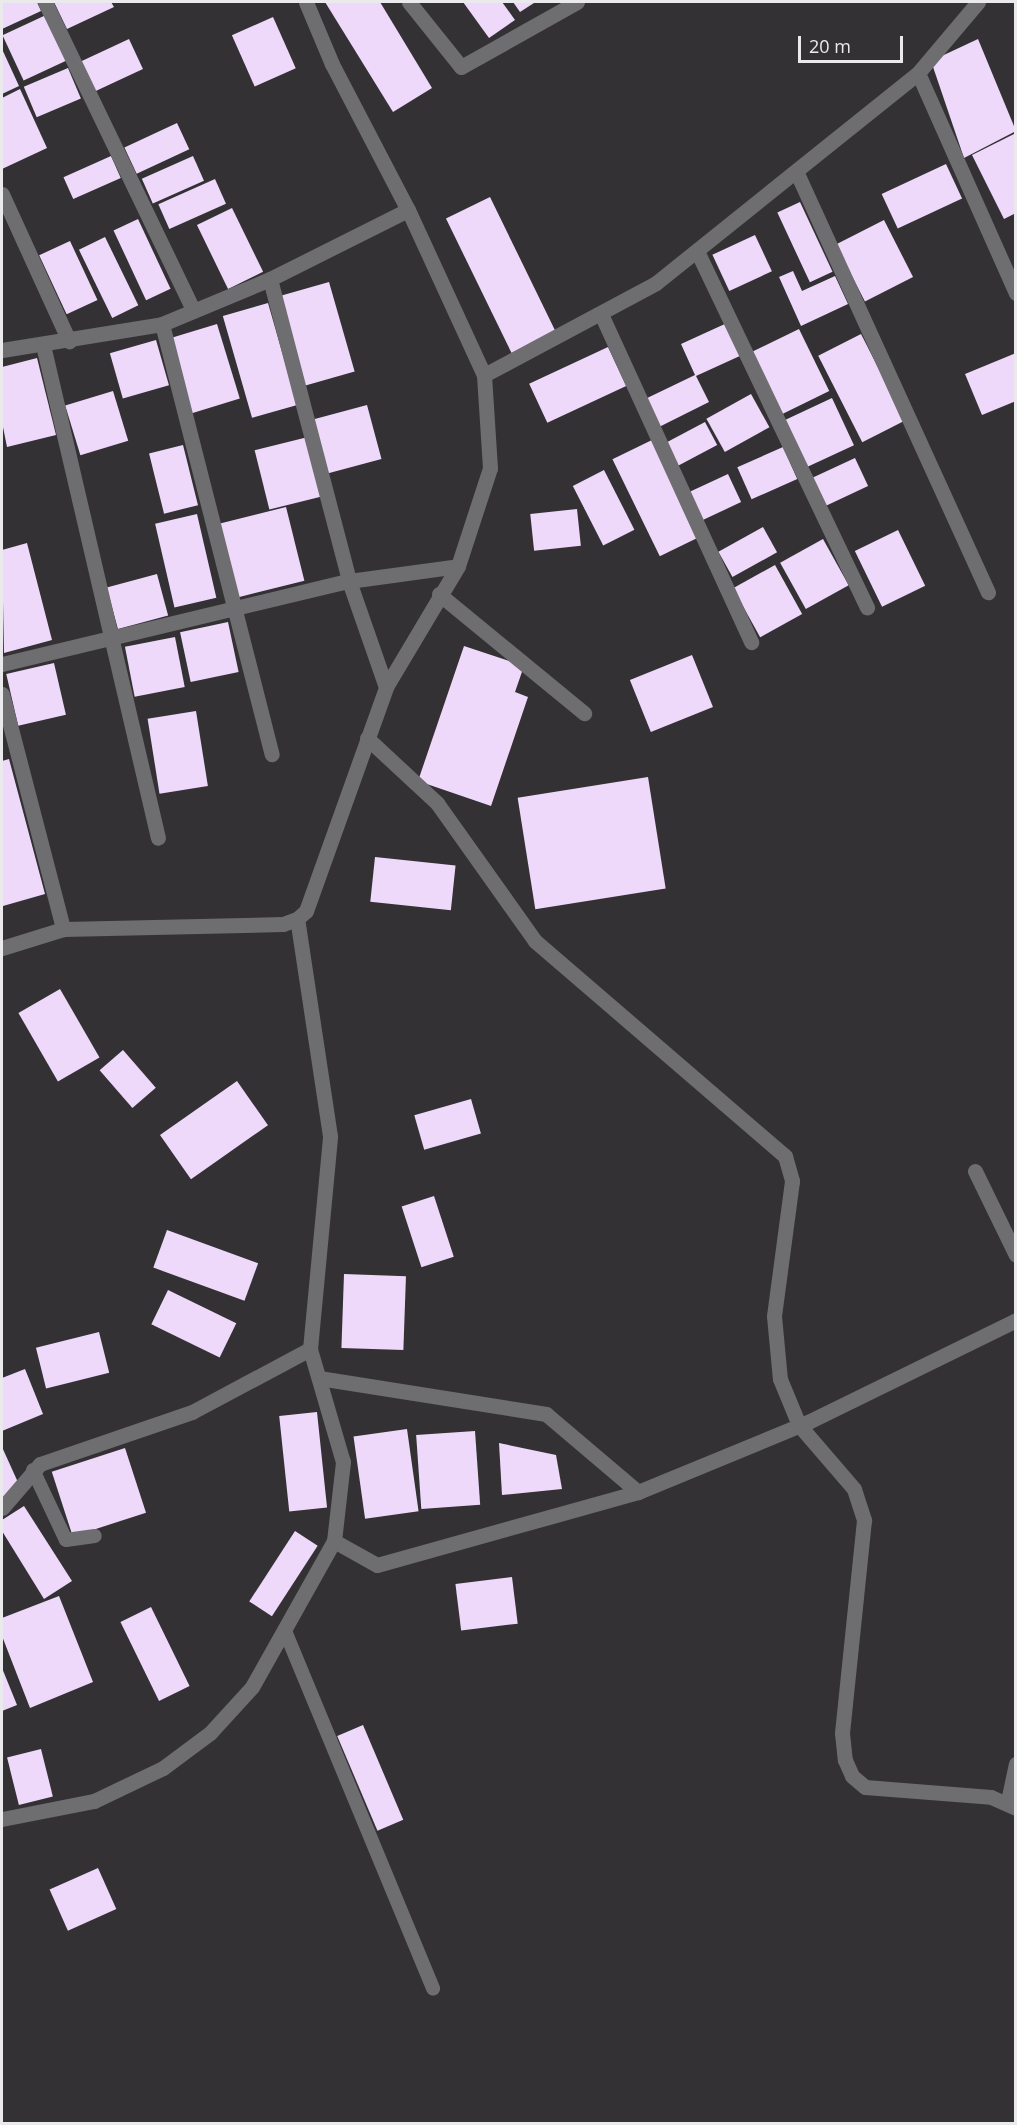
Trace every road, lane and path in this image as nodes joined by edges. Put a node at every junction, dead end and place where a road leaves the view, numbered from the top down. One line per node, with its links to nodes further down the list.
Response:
1 (45, 2): 13 (street)
2 (306, 2): 9 (street)
3 (409, 2): 4 (street)
4 (577, 2)
5 (978, 2): 6 (street)
6 (918, 73): 7 (street); 12 (street)
7 (796, 171): 10 (street); 22 (street)
8 (2, 194): 16 (street)
9 (408, 210): 11 (street); 19 (street)
10 (697, 251): 14 (street); 24 (street)
11 (270, 279): 13 (street); 21 (street)
12 (1016, 293)
13 (193, 310): 15 (street)
14 (601, 314): 19 (street); 27 (street)
15 (162, 324): 16 (street); 25 (street)
16 (69, 341): 17 (street)
17 (43, 345): 18 (street); 26 (street)
18 (2, 350)
19 (484, 375): 20 (street)
20 (458, 566): 21 (street); 23 (street)
21 (350, 581): 25 (street); 29 (street)
22 (988, 592)
23 (439, 594): 29 (street); 31 (street)
24 (867, 608)
25 (233, 610): 26 (street); 33 (street)
26 (107, 637): 28 (street); 34 (street)
27 (752, 642)
28 (2, 664)
29 (386, 687): 32 (street)
30 (2, 694): 36 (street)
31 (584, 713)
32 (367, 738): 35 (street); 43 (street)
33 (272, 754)
34 (158, 838)
35 (297, 919): 36 (street); 41 (street)
36 (63, 929): 37 (street)
37 (2, 948)
38 (975, 1171): 39 (street)
39 (1016, 1255)
40 (1016, 1320): 43 (street)
41 (310, 1349): 42 (street); 44 (street)
42 (319, 1378): 45 (street); 48 (street)
43 (799, 1425): 45 (street); 51 (street)
44 (33, 1470): 46 (street); 47 (lane)
45 (638, 1492): 48 (street)
46 (2, 1508)
47 (95, 1536)
48 (334, 1540): 49 (street)
49 (285, 1631): 52 (street); 53 (lane)
50 (1016, 1764): 51 (street)
51 (1012, 1805)
52 (2, 1819)
53 (433, 1989)

